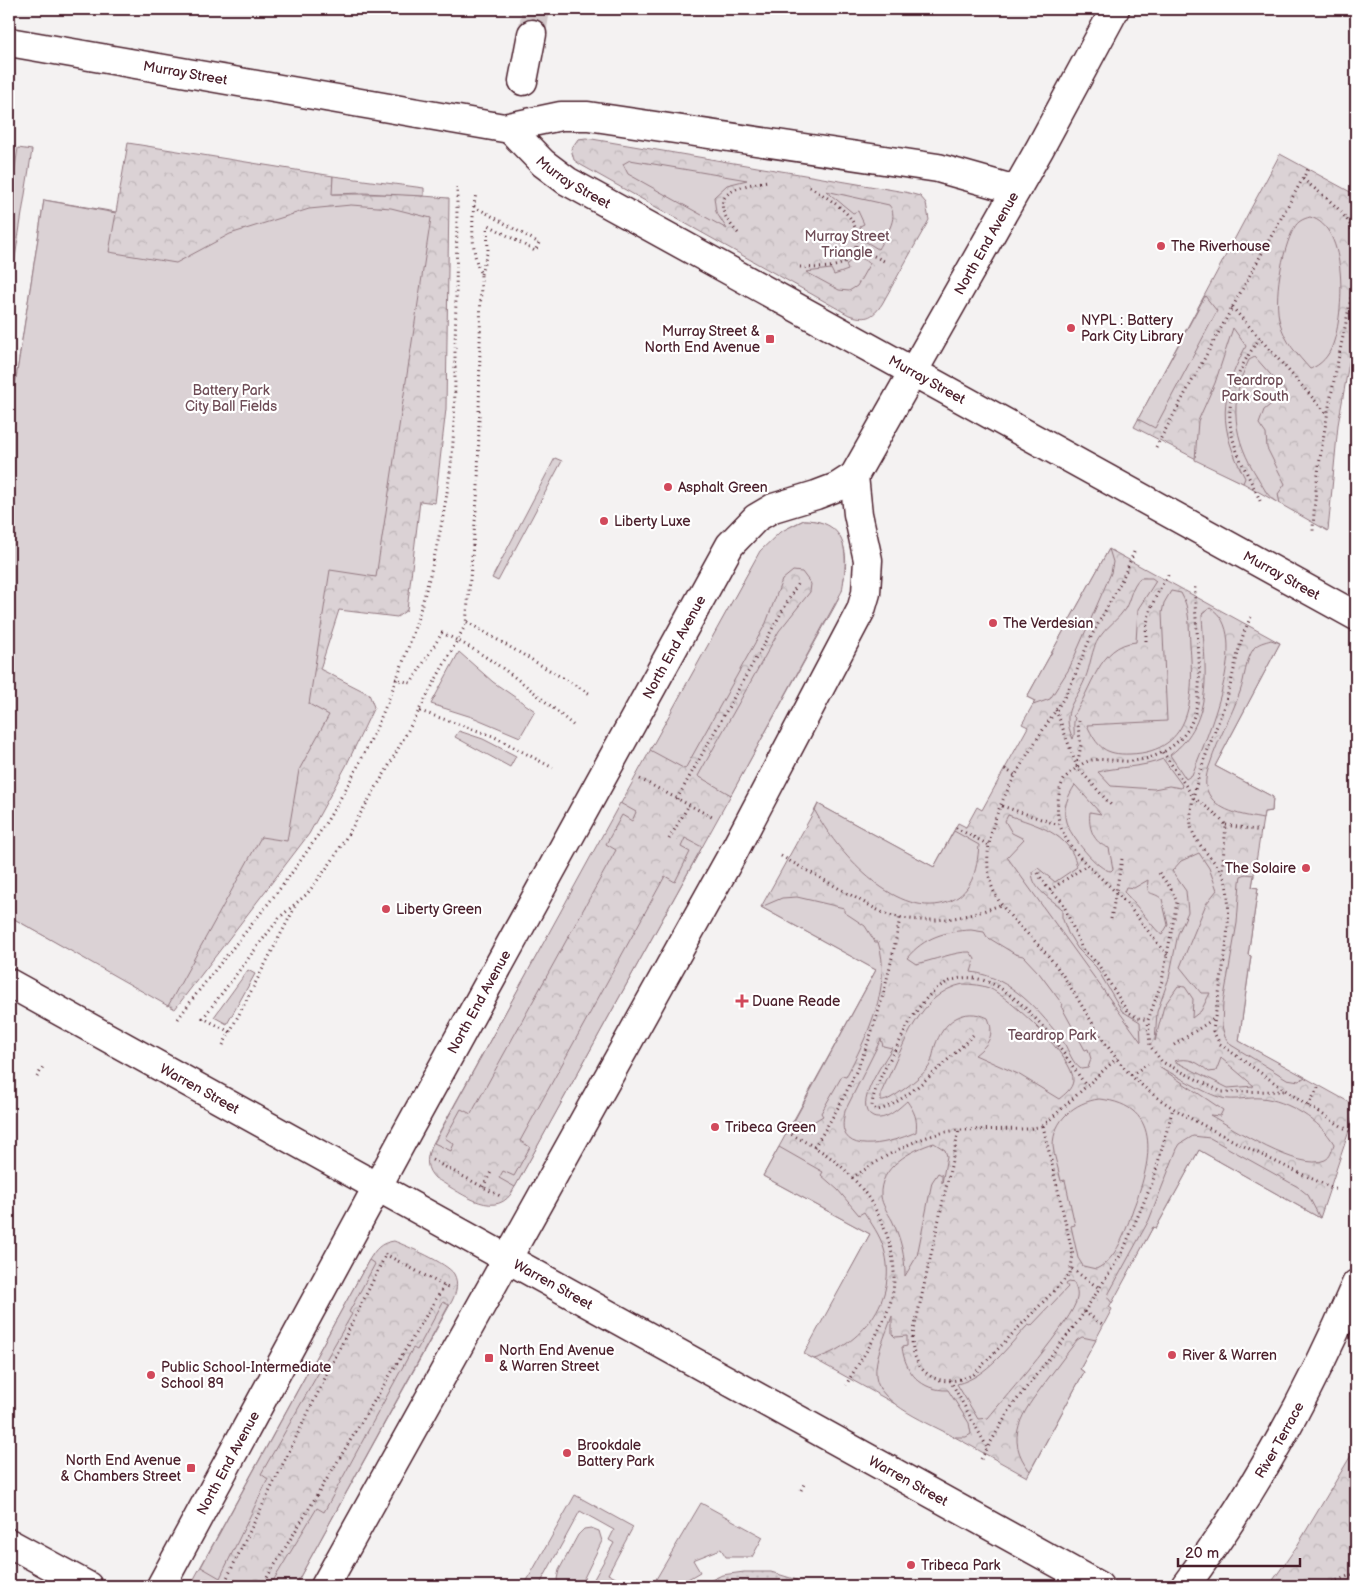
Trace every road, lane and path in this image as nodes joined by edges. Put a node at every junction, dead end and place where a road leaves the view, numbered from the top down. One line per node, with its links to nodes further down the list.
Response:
1 (1115, 9): 11 (street, North End Avenue)
2 (532, 34): 4 (street)
3 (9, 42): 5 (street, Murray Street)
4 (523, 80)
5 (509, 128): 11 (street, Murray Street); 21 (street, Murray Street)
6 (1308, 169): 7 (path)
7 (1302, 179): 19 (path); 22 (path)
8 (769, 180): 14 (path)
9 (804, 183): 15 (path)
10 (457, 187): 36 (path)
11 (1016, 190): 21 (street, North End Avenue)
12 (476, 194): 13 (path)
13 (474, 206): 18 (path); 18 (path)
14 (740, 236)
15 (856, 247): 16 (path); 17 (path)
16 (886, 262)
17 (796, 266)
18 (481, 274): 33 (path)
19 (1232, 306): 20 (path); 23 (path)
20 (1260, 338): 22 (path); 25 (path)
21 (911, 372): 24 (street, North End Avenue); 31 (street, Murray Street)
22 (1328, 415): 26 (path)
23 (1156, 447)
24 (854, 476): 99 (street, North End Avenue); 105 (street)
25 (1261, 503)
26 (1313, 531)
27 (1134, 552): 38 (path)
28 (1170, 572): 35 (path)
29 (798, 583): 49 (path)
30 (1196, 586): 42 (path)
31 (1356, 616)
32 (1251, 617): 48 (path)
33 (467, 622): 34 (path); 37 (path)
34 (459, 641): 36 (path); 39 (path); 41 (path)
35 (1146, 641)
36 (395, 679): 75 (path)
37 (592, 695)
38 (1056, 710): 43 (path); 47 (path)
39 (420, 711): 44 (path); 68 (path)
40 (1079, 721): 43 (path)
41 (575, 727)
42 (1164, 752): 43 (path); 48 (path)
43 (1077, 767): 51 (path); 54 (path)
44 (553, 768)
45 (1005, 769): 47 (path)
46 (635, 776): 49 (path)
47 (1016, 776): 52 (path)
48 (1194, 798): 55 (path); 65 (path)
49 (677, 799): 50 (path)
50 (689, 805): 53 (path); 58 (path)
51 (1111, 805)
52 (1002, 806): 54 (path); 59 (path)
53 (717, 820)
54 (1059, 825): 62 (path)
55 (1226, 825): 57 (path); 65 (path)
56 (956, 828): 59 (path)
57 (1261, 831)
58 (669, 839)
59 (989, 845): 69 (path)
60 (781, 856): 70 (path)
61 (1122, 859): 67 (path)
62 (1086, 865): 66 (path); 67 (path)
63 (1038, 873): 66 (path)
64 (1159, 873): 72 (path)
65 (1222, 874): 74 (path)
66 (1050, 890): 76 (path)
67 (1116, 893): 71 (path); 72 (path)
68 (296, 905): 77 (path); 77 (path)
69 (1000, 905): 70 (path); 81 (path)
70 (900, 918): 95 (path)
71 (1111, 919)
72 (1167, 955): 76 (path)
73 (9, 984): 99 (street, Warren Street)
74 (1215, 1018): 80 (path); 88 (path)
75 (178, 1019)
76 (1148, 1020): 88 (path)
77 (230, 1032): 79 (path)
78 (973, 1035): 86 (path)
79 (224, 1045)
80 (1174, 1045)
81 (1117, 1058): 84 (path); 86 (path)
82 (1148, 1064): 84 (path)
83 (44, 1065): 85 (path)
84 (1131, 1075): 90 (path)
85 (38, 1077)
86 (1086, 1086): 91 (path)
87 (1319, 1086): 89 (path)
88 (1286, 1091): 89 (path)
89 (1308, 1106): 94 (path)
90 (1173, 1108): 101 (path); 109 (path)
91 (1043, 1126): 92 (path); 106 (path)
92 (960, 1130): 98 (path); 113 (path)
93 (787, 1132): 95 (path)
94 (1356, 1135)
95 (814, 1147): 98 (path)
96 (428, 1157): 100 (path)
97 (492, 1170): 100 (path)
98 (852, 1178): 114 (path)
99 (377, 1187): 105 (street, Warren Street); 122 (street, North End Avenue)
100 (482, 1187): 102 (path)
101 (1337, 1190)
102 (506, 1200)
103 (381, 1252): 104 (path)
104 (386, 1254): 108 (path); 123 (path)
105 (508, 1260): 125 (street); 126 (street, Warren Street)
106 (1072, 1269): 109 (path); 113 (path)
107 (1356, 1284): 127 (street, River Terrace)
108 (444, 1286): 110 (path); 124 (path)
109 (1099, 1288): 111 (path)
110 (456, 1292)
111 (1084, 1312): 112 (path); 115 (path)
112 (1104, 1325)
113 (950, 1380): 115 (path)
114 (846, 1385)
115 (988, 1447): 116 (path)
116 (981, 1459)
117 (804, 1484): 118 (path)
118 (801, 1490)
119 (9, 1542): 121 (street)
120 (1356, 1573): 128 (path)
121 (88, 1586)
122 (161, 1586)
123 (223, 1586)
124 (262, 1586)
125 (325, 1586)
126 (1099, 1586)
127 (1185, 1586)
128 (1323, 1586)

